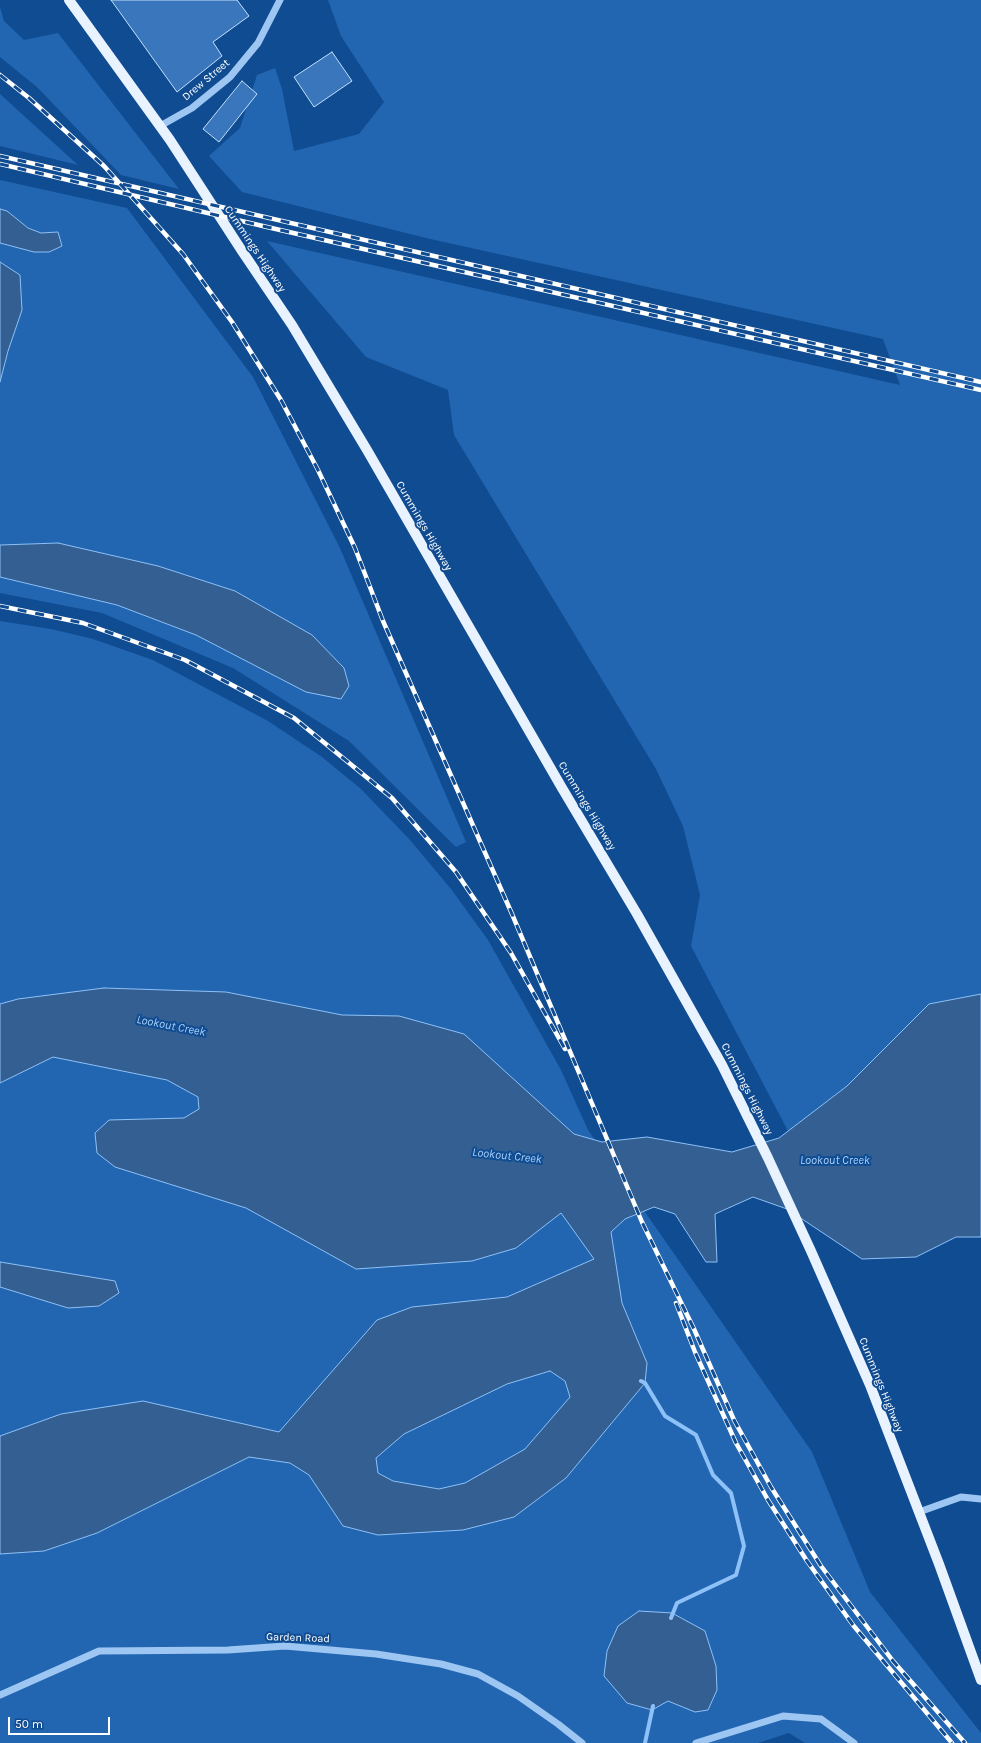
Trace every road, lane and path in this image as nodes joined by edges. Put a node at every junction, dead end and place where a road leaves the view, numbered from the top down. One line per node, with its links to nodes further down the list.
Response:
1 (69, 0): 3 (main road, Cummings Highway)
2 (280, 0): 3 (street, Drew Street)
3 (160, 126): 5 (main road, Cummings Highway)
4 (981, 1499): 5 (street)
5 (919, 1512): 6 (main road, Cummings Highway)
6 (981, 1680)
7 (0, 1695): 8 (street, Garden Road)
8 (582, 1743)
9 (696, 1743): 10 (street)
10 (854, 1743)

